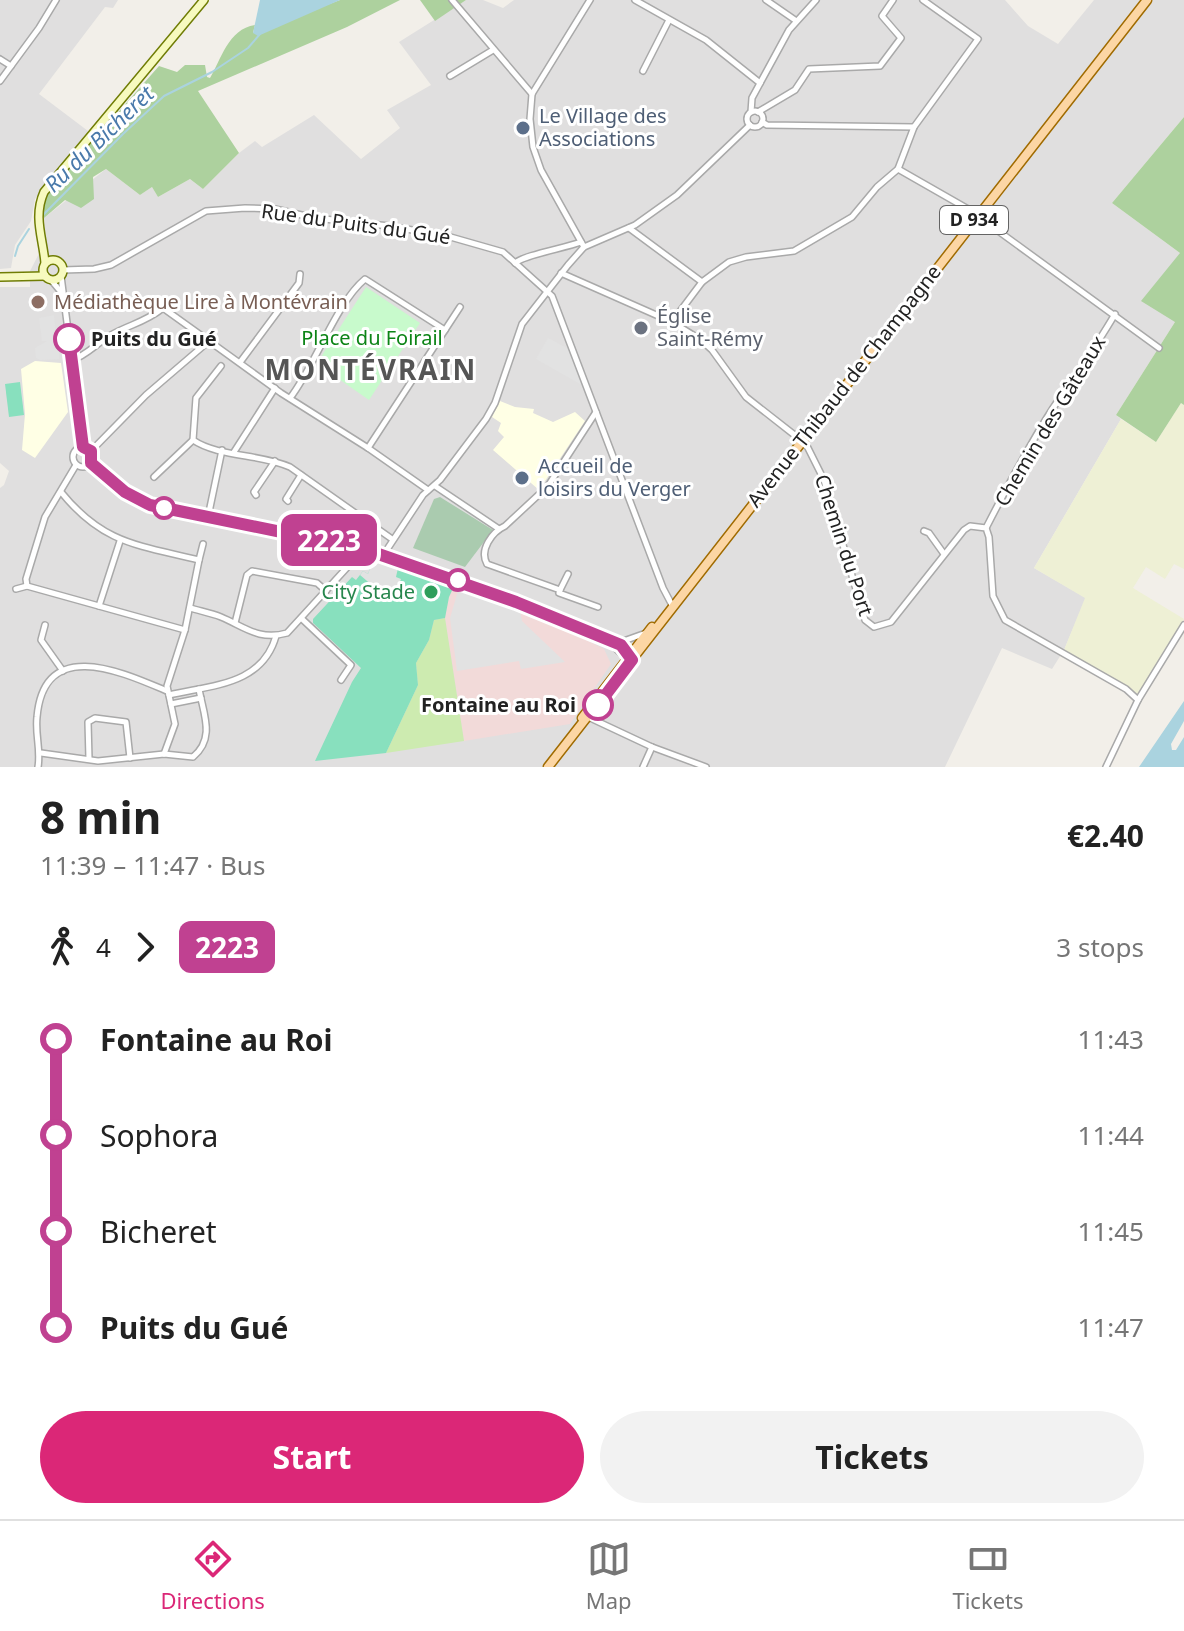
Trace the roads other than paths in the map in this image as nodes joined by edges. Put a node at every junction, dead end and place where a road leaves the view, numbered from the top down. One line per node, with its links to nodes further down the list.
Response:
1 (56, 0): 15 (street)
2 (204, 0): 29 (main road)
3 (452, 0): 13 (street)
4 (590, 0): 20 (street)
5 (635, 0): 11 (street)
6 (766, 0): 12 (street)
7 (816, 0): 12 (street)
8 (893, 0): 21 (street)
9 (923, 0): 24 (street)
10 (1147, 0): 26 (main road, Avenue Thibaud de Champagne / D 934)
11 (669, 20): 16 (street); 19 (street)
12 (795, 20): 19 (street)
13 (494, 49): 17 (street); 20 (street)
14 (0, 59): 15 (street)
15 (11, 66): 18 (street)
16 (643, 71)
17 (450, 76)
18 (0, 81)
19 (760, 83): 21 (street)
20 (532, 94): 28 (street)
21 (755, 112): 22 (street); 23 (street)
22 (762, 122): 23 (street); 24 (street)
23 (750, 125): 27 (street)
24 (914, 127): 25 (street)
25 (898, 169): 26 (street); 39 (street)
26 (978, 216): 43 (street); 55 (main road, Avenue Thibaud de Champagne / D 934)
27 (629, 228): 28 (street); 39 (street)
28 (582, 244): 31 (street); 34 (street)
29 (45, 248): 30 (main road); 32 (main road)
30 (55, 260): 32 (main road); 33 (main road)
31 (515, 263): 33 (street, Rue du Puits du Gué); 41 (street, Rue du Puits du Gué)
32 (44, 265): 36 (main road); 38 (main road)
33 (62, 273): 38 (main road); 40 (street)
34 (561, 273): 41 (street); 44 (street)
35 (300, 274): 49 (street)
36 (32, 275): 37 (main road); 38 (main road)
37 (0, 277)
38 (48, 278): 40 (street)
39 (702, 282): 44 (street)
40 (62, 293): 48 (street)
41 (548, 294): 53 (street); 66 (street)
42 (460, 307): 45 (street)
43 (1115, 314): 47 (street); 72 (street, Chemin des Gâteaux)
44 (672, 322): 55 (street)
45 (445, 330): 52 (street); 57 (street)
46 (209, 341): 48 (street); 49 (street); 59 (street)
47 (1159, 348)
48 (72, 360): 56 (street)
49 (241, 361): 51 (street)
50 (221, 366): 54 (street)
51 (275, 388): 52 (street); 60 (street)
52 (290, 398): 57 (street)
53 (596, 411): 73 (street); 88 (street)
54 (193, 440): 58 (street); 65 (street)
55 (802, 440): 80 (street, Chemin du Port); 88 (main road, Avenue Thibaud de Champagne / D 934)
56 (83, 447): 59 (street); 63 (street)
57 (368, 448): 67 (street)
58 (222, 450): 60 (street); 71 (street)
59 (91, 451): 62 (street)
60 (234, 452): 61 (street)
61 (275, 461): 64 (street); 69 (street)
62 (91, 463): 63 (street); 71 (street)
63 (76, 465): 68 (street)
64 (301, 475): 70 (street); 75 (street)
65 (154, 477)
66 (435, 486): 67 (street); 73 (street)
67 (428, 490): 75 (street)
68 (61, 492): 76 (street); 83 (street)
69 (256, 495)
70 (288, 501)
71 (208, 517): 78 (street)
72 (986, 528): 80 (street, Chemin du Port); 106 (street)
73 (499, 529): 85 (street)
74 (924, 531): 80 (street)
75 (392, 539): 79 (street)
76 (120, 541): 81 (street); 87 (street)
77 (203, 544): 81 (street)
78 (364, 549): 79 (street); 86 (street)
79 (380, 554): 98 (street)
80 (944, 554)
81 (199, 560): 90 (street)
82 (568, 574): 85 (street)
83 (27, 586): 84 (street); 87 (street)
84 (16, 589)
85 (560, 590): 89 (street)
86 (326, 591): 91 (street); 92 (street)
87 (99, 603): 95 (street)
88 (672, 605): 96 (main road, Avenue Thibaud de Champagne); 100 (main road, Avenue Thibaud de Champagne / D 934)
89 (598, 607)
90 (190, 608): 92 (street); 95 (street)
91 (301, 618): 97 (street); 102 (street)
92 (235, 623): 97 (street)
93 (45, 625): 101 (street)
94 (1184, 625): 106 (street)
95 (185, 630): 104 (street)
96 (647, 633): 99 (street); 100 (main road, Avenue Thibaud de Champagne)
97 (276, 636): 103 (street)
98 (608, 640): 99 (street); 100 (street)
99 (616, 643): 100 (street)
100 (629, 657): 108 (main road, Avenue Thibaud de Champagne / D 934)
101 (63, 671): 104 (street); 110 (street)
102 (341, 680)
103 (199, 689): 104 (street); 105 (street)
104 (168, 693): 107 (street)
105 (201, 698): 107 (street); 111 (street)
106 (1138, 700): 118 (street)
107 (171, 704): 111 (street)
108 (586, 716): 109 (street); 115 (main road, Avenue Thibaud de Champagne / D 934)
109 (652, 747): 116 (street); 117 (street)
110 (41, 753): 113 (street); 114 (street)
111 (164, 754): 112 (street)
112 (130, 758): 113 (street); 113 (street)
113 (89, 759)
114 (38, 767)
115 (548, 767)
116 (643, 767)
117 (706, 767)
118 (1106, 767)

